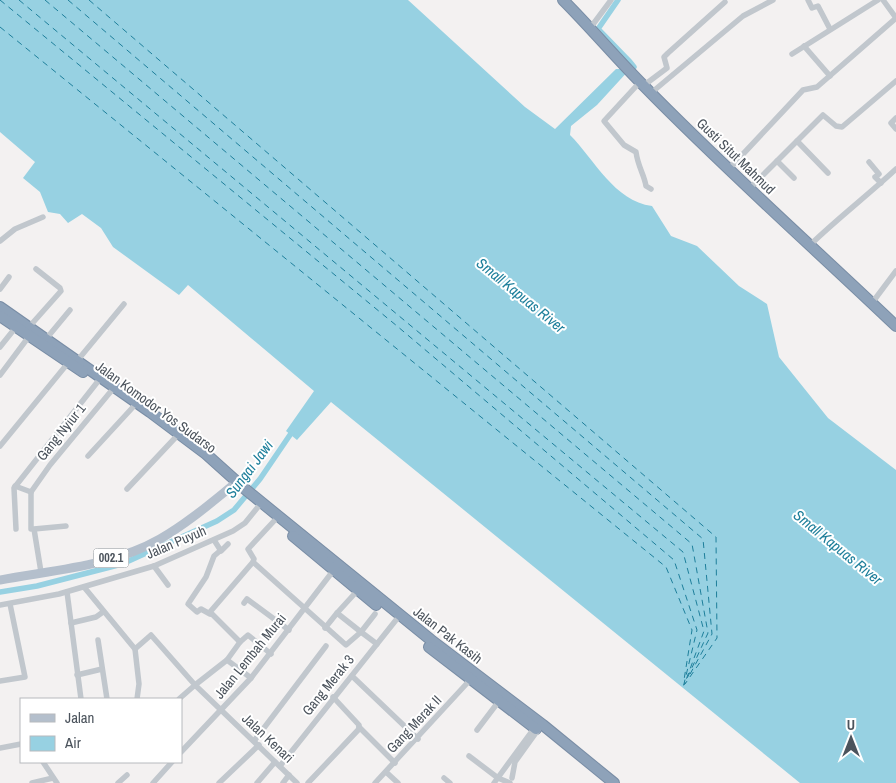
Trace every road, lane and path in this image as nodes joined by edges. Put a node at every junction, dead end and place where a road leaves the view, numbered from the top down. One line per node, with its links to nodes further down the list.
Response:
1 (564, 0): 9 (highway, Gusti Situt Mahmud)
2 (611, 0): 9 (street)
3 (773, 0): 15 (street)
4 (808, 0): 10 (street)
5 (878, 0): 10 (street)
6 (883, 0): 8 (street)
7 (725, 2): 15 (street)
8 (896, 18): 13 (street)
9 (591, 27): 15 (highway, Gusti Situt Mahmud)
10 (830, 29): 11 (street)
11 (804, 46): 12 (street); 13 (street)
12 (792, 54)
13 (830, 76): 21 (street)
14 (896, 81): 18 (street)
15 (643, 85): 21 (highway, Gusti Situt Mahmud); 27 (street)
16 (896, 118): 17 (street)
17 (896, 129)
18 (797, 140): 19 (street); 23 (street)
19 (777, 160): 24 (street); 26 (street)
20 (869, 162): 25 (street)
21 (729, 169): 26 (highway, Gusti Situt Mahmud)
22 (896, 169): 25 (street)
23 (828, 173)
24 (794, 178)
25 (881, 183): 30 (street)
26 (750, 188): 30 (highway, Gusti Situt Mahmud)
27 (651, 190)
28 (43, 217): 29 (street)
29 (0, 241)
30 (810, 245): 35 (highway, Gusti Situt Mahmud)
31 (36, 269): 42 (street)
32 (896, 271): 35 (street)
33 (9, 277): 34 (street)
34 (0, 289)
35 (871, 303): 40 (highway, Gusti Situt Mahmud)
36 (124, 304): 45 (street)
37 (0, 307): 42 (highway)
38 (70, 310): 43 (street)
39 (0, 316): 41 (highway, Jalan Komodor Yos Sudarso)
40 (896, 326)
41 (14, 330): 42 (highway, Jalan Komodor Yos Sudarso); 44 (street)
42 (31, 331): 43 (highway); 45 (highway, Jalan Komodor Yos Sudarso); 46 (street)
43 (46, 339): 45 (highway)
44 (0, 347)
45 (73, 362): 47 (highway, Jalan Komodor Yos Sudarso); 51 (street); 54 (highway, Jalan Komodor Yos Sudarso)
46 (0, 375)
47 (99, 380): 48 (highway, Jalan Komodor Yos Sudarso); 53 (street)
48 (112, 390): 49 (highway, Jalan Komodor Yos Sudarso); 56 (street, Gang Nyiur 1)
49 (134, 406): 50 (highway, Jalan Komodor Yos Sudarso); 52 (street)
50 (175, 438): 54 (highway, Jalan Komodor Yos Sudarso); 55 (street)
51 (0, 446)
52 (88, 456)
53 (15, 486): 56 (street); 60 (street)
54 (239, 487): 57 (highway); 69 (main road, 002.1)
55 (128, 489)
56 (31, 492): 61 (street)
57 (260, 504): 58 (highway, Jalan Pak Kasih); 62 (street, Jalan Puyuh); 65 (highway, Jalan Pak Kasih)
58 (274, 521): 65 (highway, Jalan Pak Kasih); 66 (street)
59 (66, 526): 69 (street)
60 (16, 528)
61 (30, 529)
62 (214, 540): 64 (street); 67 (street, Jalan Puyuh)
63 (228, 544): 64 (street)
64 (220, 550): 81 (street)
65 (320, 555): 68 (highway, Jalan Pak Kasih); 142 (highway, Jalan Pak Kasih)
66 (253, 562): 78 (street); 81 (street)
67 (154, 566): 71 (street); 72 (street, Jalan Puyuh)
68 (333, 570): 73 (highway, Jalan Pak Kasih); 78 (street, Jalan Lembah Murai)
69 (41, 572): 70 (main road, 002.1)
70 (0, 580)
71 (168, 585)
72 (84, 587): 74 (street, Jalan Puyuh); 79 (street)
73 (358, 590): 80 (street); 83 (highway, Jalan Pak Kasih)
74 (67, 592): 76 (street, Jalan Puyuh); 84 (street)
75 (244, 603): 86 (street)
76 (10, 604): 77 (street, Jalan Puyuh); 100 (street)
77 (0, 606)
78 (306, 608): 85 (street); 86 (street, Jalan Lembah Murai)
79 (103, 612): 84 (street); 92 (street)
80 (337, 613): 85 (street); 87 (street)
81 (210, 614): 89 (street)
82 (375, 614): 87 (street)
83 (396, 620): 90 (street, Gang Merak 3); 99 (highway, Jalan Pak Kasih)
84 (71, 623): 96 (street)
85 (325, 628): 87 (street)
86 (289, 630): 93 (street, Jalan Lembah Murai)
87 (361, 632): 90 (street)
88 (98, 640): 95 (street)
89 (240, 642): 93 (street); 94 (street)
90 (377, 644): 97 (street, Gang Merak 3)
91 (326, 646): 113 (street)
92 (135, 649): 101 (street, Jalan Kenari); 105 (street)
93 (271, 654): 98 (street, Jalan Lembah Murai)
94 (228, 660): 98 (street); 101 (street)
95 (102, 669): 96 (street); 104 (street)
96 (78, 675): 103 (street)
97 (352, 676): 102 (street, Gang Merak 3); 112 (street)
98 (251, 678): 108 (street, Jalan Lembah Murai)
99 (470, 680): 107 (highway, Jalan Pak Kasih); 112 (street, Gang Merak II)
100 (0, 681)
101 (195, 685): 106 (street); 108 (street, Jalan Kenari)
102 (333, 697): 109 (street); 121 (street, Gang Merak 3)
103 (81, 698)
104 (106, 698)
105 (137, 698)
106 (180, 698)
107 (499, 701): 110 (highway, Jalan Pak Kasih); 111 (street)
108 (221, 711): 113 (street, Jalan Kenari); 116 (street, Jalan Lembah Murai)
109 (359, 727): 119 (street); 137 (street)
110 (537, 729): 122 (street); 141 (highway, Jalan Pak Kasih)
111 (477, 730)
112 (418, 738): 119 (street, Gang Merak II)
113 (256, 743): 121 (street, Jalan Kenari); 133 (street)
114 (20, 744): 115 (street)
115 (0, 748)
116 (182, 751)
117 (469, 756): 128 (street)
118 (171, 763): 132 (street)
119 (394, 763): 123 (street, Gang Merak II)
120 (44, 764): 127 (street)
121 (278, 764): 125 (street, Jalan Kenari); 134 (street, Gang Merak 3)
122 (512, 765): 128 (street); 129 (street)
123 (386, 772): 138 (street, Gang Merak II); 139 (street)
124 (127, 775): 131 (street)
125 (289, 775): 135 (street); 136 (street, Jalan Kenari)
126 (444, 778): 140 (street)
127 (55, 780): 130 (street)
128 (496, 780): 129 (street)
129 (512, 781)
130 (32, 783)
131 (118, 783)
132 (153, 783)
133 (219, 783)
134 (257, 783)
135 (283, 783)
136 (297, 783)
137 (308, 783)
138 (376, 783)
139 (398, 783)
140 (450, 783)
141 (603, 783)
142 (614, 783)

